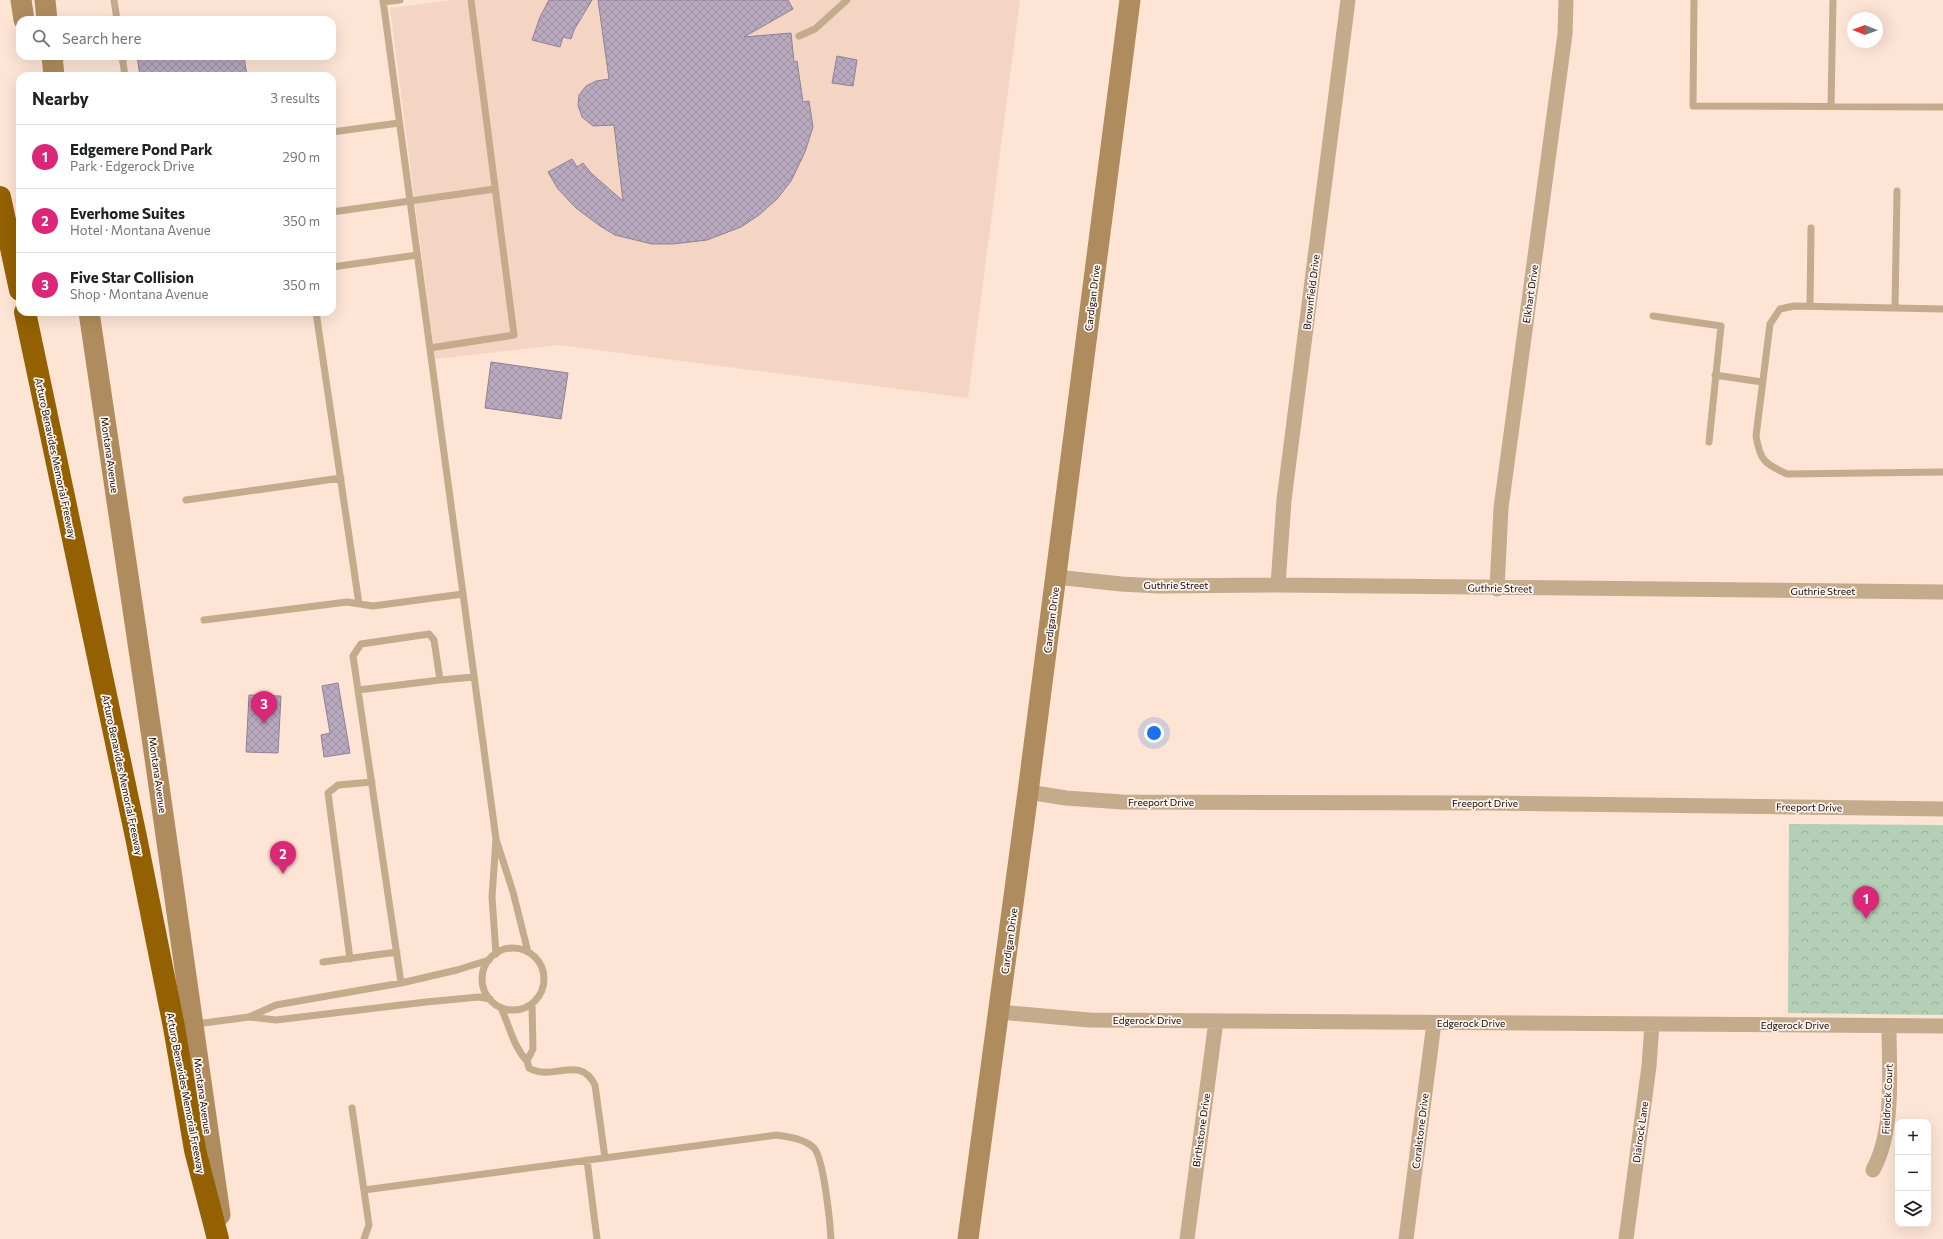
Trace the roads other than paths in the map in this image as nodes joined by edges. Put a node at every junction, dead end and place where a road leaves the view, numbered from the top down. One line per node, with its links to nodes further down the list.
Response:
1 (21, 0): 13 (street)
2 (45, 0): 14 (street)
3 (114, 0): 15 (lane)
4 (400, 0): 12 (lane)
5 (471, 0): 23 (lane)
6 (847, 0): 16 (lane)
7 (1130, 0): 46 (street, Cardigan Drive)
8 (1348, 0): 47 (street, Brownfield Drive)
9 (1566, 0): 48 (street, Elkhart Drive)
10 (1694, 0): 19 (lane)
11 (1833, 0): 19 (lane)
12 (383, 1): 21 (lane)
13 (23, 16)
14 (47, 16)
15 (116, 16)
16 (799, 36)
17 (123, 60): 18 (lane)
18 (124, 72)
19 (1831, 106): 20 (lane)
20 (1943, 107)
21 (399, 123): 22 (lane); 26 (lane)
22 (336, 131)
23 (495, 189): 26 (lane); 39 (lane)
24 (1897, 191): 33 (lane)
25 (0, 197): 31 (highway)
26 (410, 201): 27 (lane); 29 (lane)
27 (336, 211)
28 (1811, 228): 32 (lane)
29 (417, 255): 30 (lane); 39 (lane)
30 (336, 266)
31 (16, 271)
32 (1810, 306): 33 (lane); 41 (lane)
33 (1895, 308): 34 (lane)
34 (1943, 309)
35 (26, 316): 84 (highway, Arturo Benavides Memorial Freeway)
36 (90, 316): 75 (street, Montana Avenue)
37 (317, 316): 44 (lane)
38 (1653, 316): 40 (lane)
39 (430, 348): 50 (lane)
40 (1715, 375): 41 (lane); 42 (lane)
41 (1762, 382): 43 (lane)
42 (1709, 442)
43 (1943, 472)
44 (341, 478): 45 (lane); 51 (lane)
45 (186, 500)
46 (1056, 577): 47 (street, Guthrie Street); 57 (street, Cardigan Drive)
47 (1278, 585): 48 (street, Guthrie Street)
48 (1497, 588): 49 (street, Guthrie Street)
49 (1943, 592)
50 (463, 594): 51 (lane); 53 (lane)
51 (359, 604): 52 (lane)
52 (204, 620)
53 (474, 677): 54 (lane); 59 (lane)
54 (440, 680): 55 (lane); 55 (lane)
55 (358, 690): 56 (lane)
56 (372, 782): 60 (lane); 63 (lane)
57 (1028, 792): 58 (street, Freeport Drive); 70 (street, Cardigan Drive)
58 (1943, 809)
59 (496, 839): 61 (lane); 62 (lane)
60 (397, 952): 63 (lane); 66 (lane)
61 (528, 952): 62 (lane); 68 (lane)
62 (496, 954): 64 (lane)
63 (350, 958): 65 (lane)
64 (489, 960): 66 (lane); 67 (lane)
65 (323, 962)
66 (401, 983): 71 (lane)
67 (490, 999): 69 (lane); 71 (lane)
68 (532, 1004): 69 (lane); 78 (lane)
69 (501, 1008): 78 (lane)
70 (999, 1012): 72 (street, Edgerock Drive); 89 (street, Cardigan Drive)
71 (249, 1017): 75 (lane)
72 (1216, 1021): 73 (street, Edgerock Drive); 90 (street, Birthstone Drive)
73 (1434, 1022): 74 (street, Edgerock Drive); 91 (street, Coralstone Drive)
74 (1652, 1024): 76 (street, Edgerock Drive); 92 (street, Dialrock Lane)
75 (192, 1025): 85 (street, Montana Avenue)
76 (1889, 1026): 77 (street, Edgerock Drive); 82 (street, Fieldrock Court)
77 (1943, 1026)
78 (527, 1061): 80 (lane)
79 (352, 1108): 83 (lane)
80 (605, 1158): 81 (lane); 88 (lane)
81 (587, 1160): 83 (lane); 87 (lane)
82 (1873, 1170)
83 (364, 1190): 86 (lane)
84 (218, 1239)
85 (224, 1239)
86 (364, 1239)
87 (597, 1239)
88 (831, 1239)
89 (968, 1239)
90 (1187, 1239)
91 (1406, 1239)
92 (1626, 1239)

